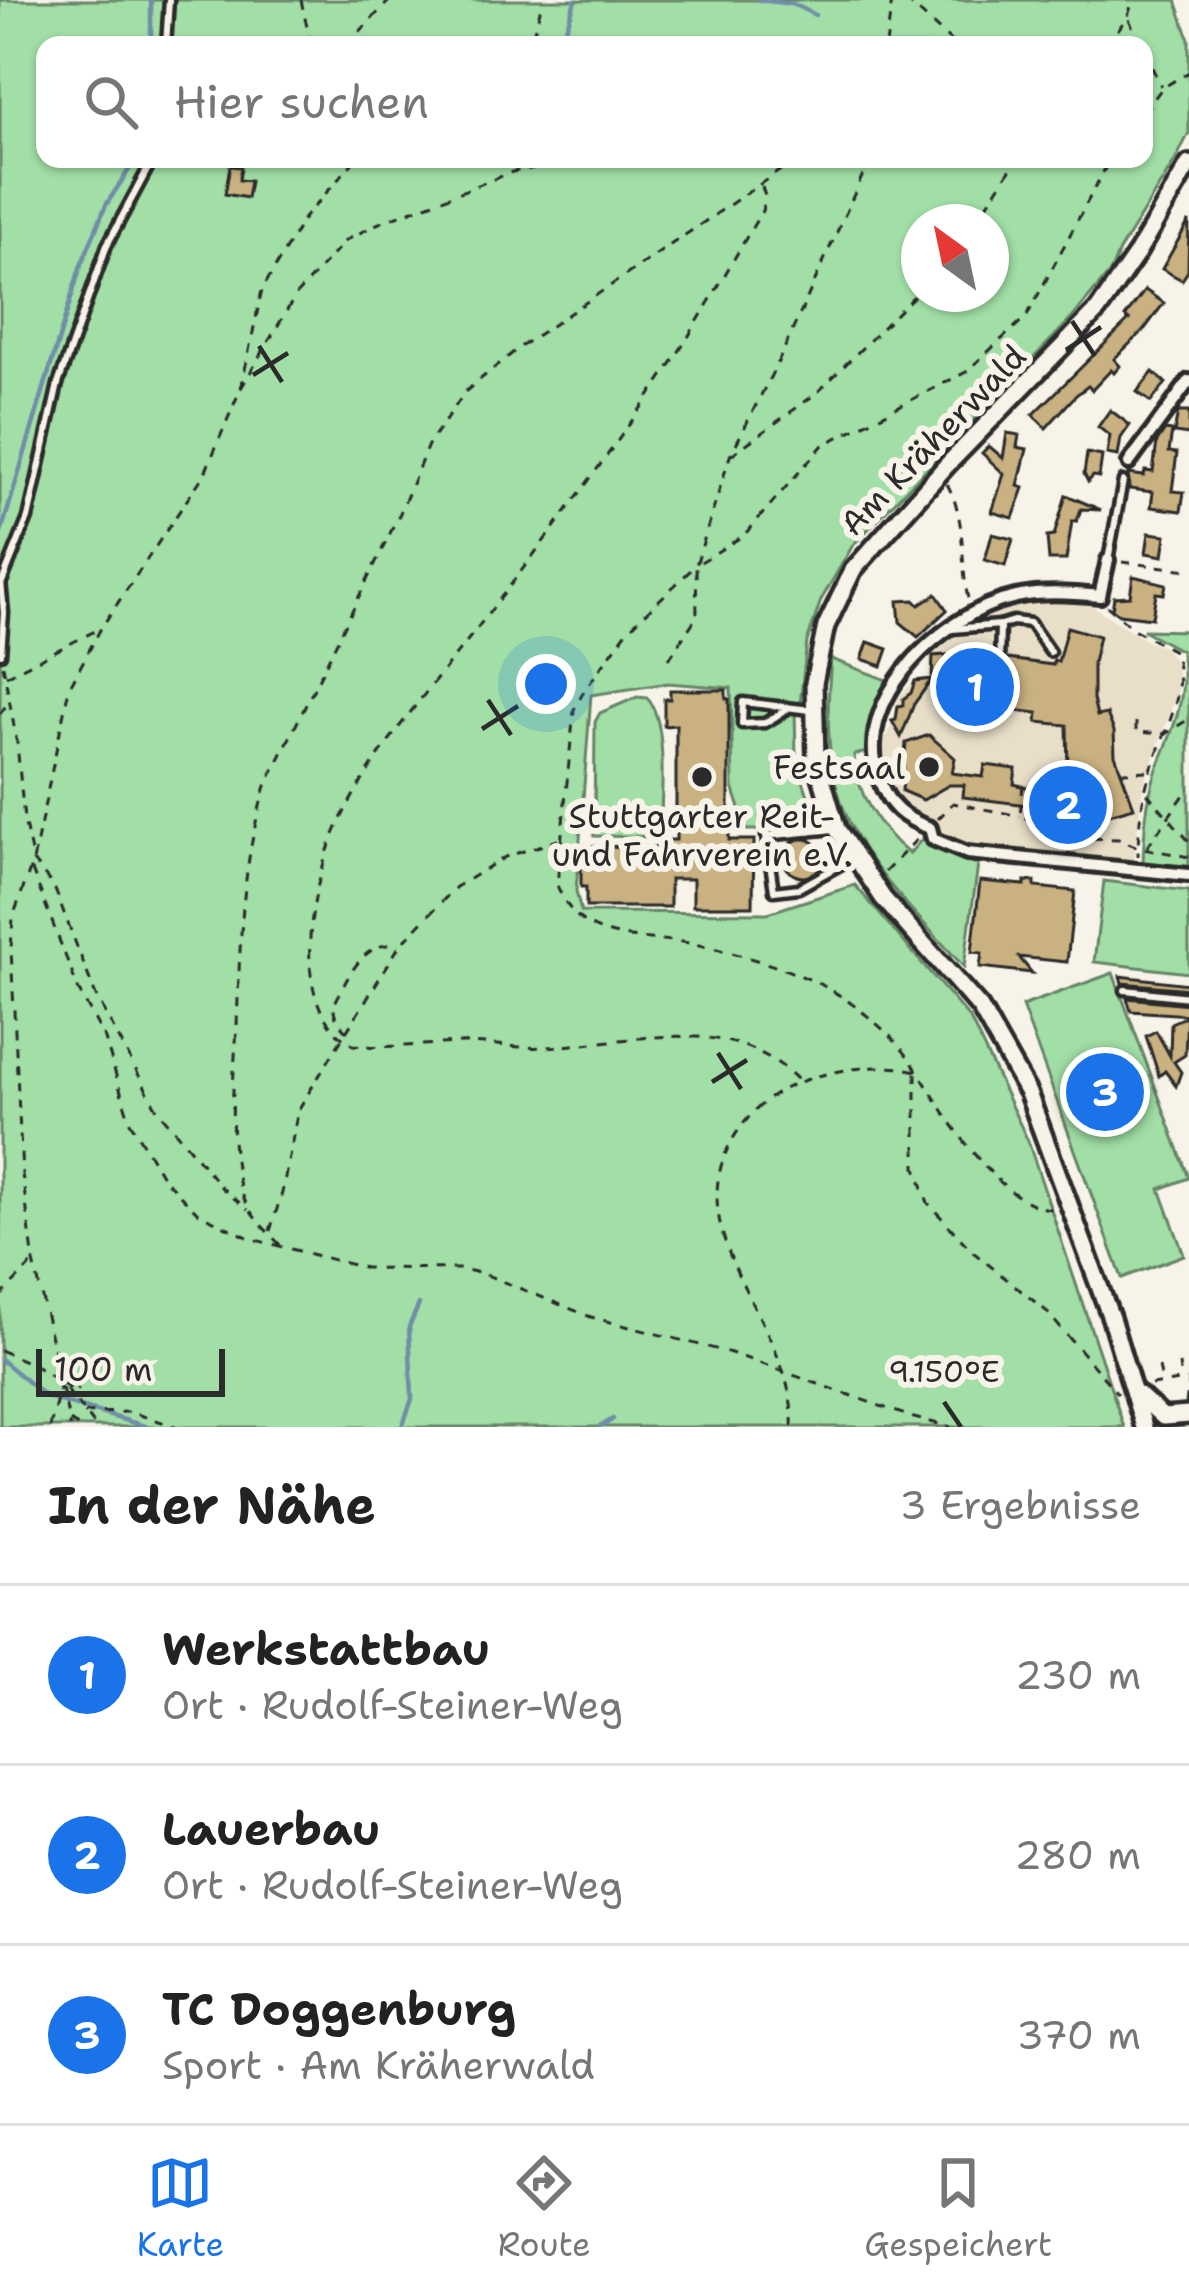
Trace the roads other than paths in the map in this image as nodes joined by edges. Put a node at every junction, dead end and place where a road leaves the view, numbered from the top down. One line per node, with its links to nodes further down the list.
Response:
1 (169, 0): 2 (lane)
2 (167, 36)
3 (1189, 164): 15 (main road, Am Kräherwald)
4 (148, 168): 9 (lane)
5 (1189, 381): 6 (street)
6 (1129, 463)
7 (1123, 481): 8 (lane)
8 (1108, 560): 11 (street)
9 (1, 581): 13 (lane)
10 (1000, 625): 11 (lane); 12 (lane); 16 (lane)
11 (948, 628): 19 (street)
12 (1050, 652)
13 (2, 654)
14 (786, 710): 14 (lane); 15 (lane)
15 (814, 710): 17 (main road, Am Kräherwald)
16 (986, 720)
17 (837, 829): 18 (main road, Am Kräherwald); 18 (lane)
18 (854, 857): 22 (main road, Am Kräherwald)
19 (1189, 875)
20 (1125, 990): 21 (lane)
21 (1189, 997)
22 (1134, 1389): 23 (main road); 24 (main road, Am Kräherwald)
23 (1187, 1412)
24 (1144, 1427)

